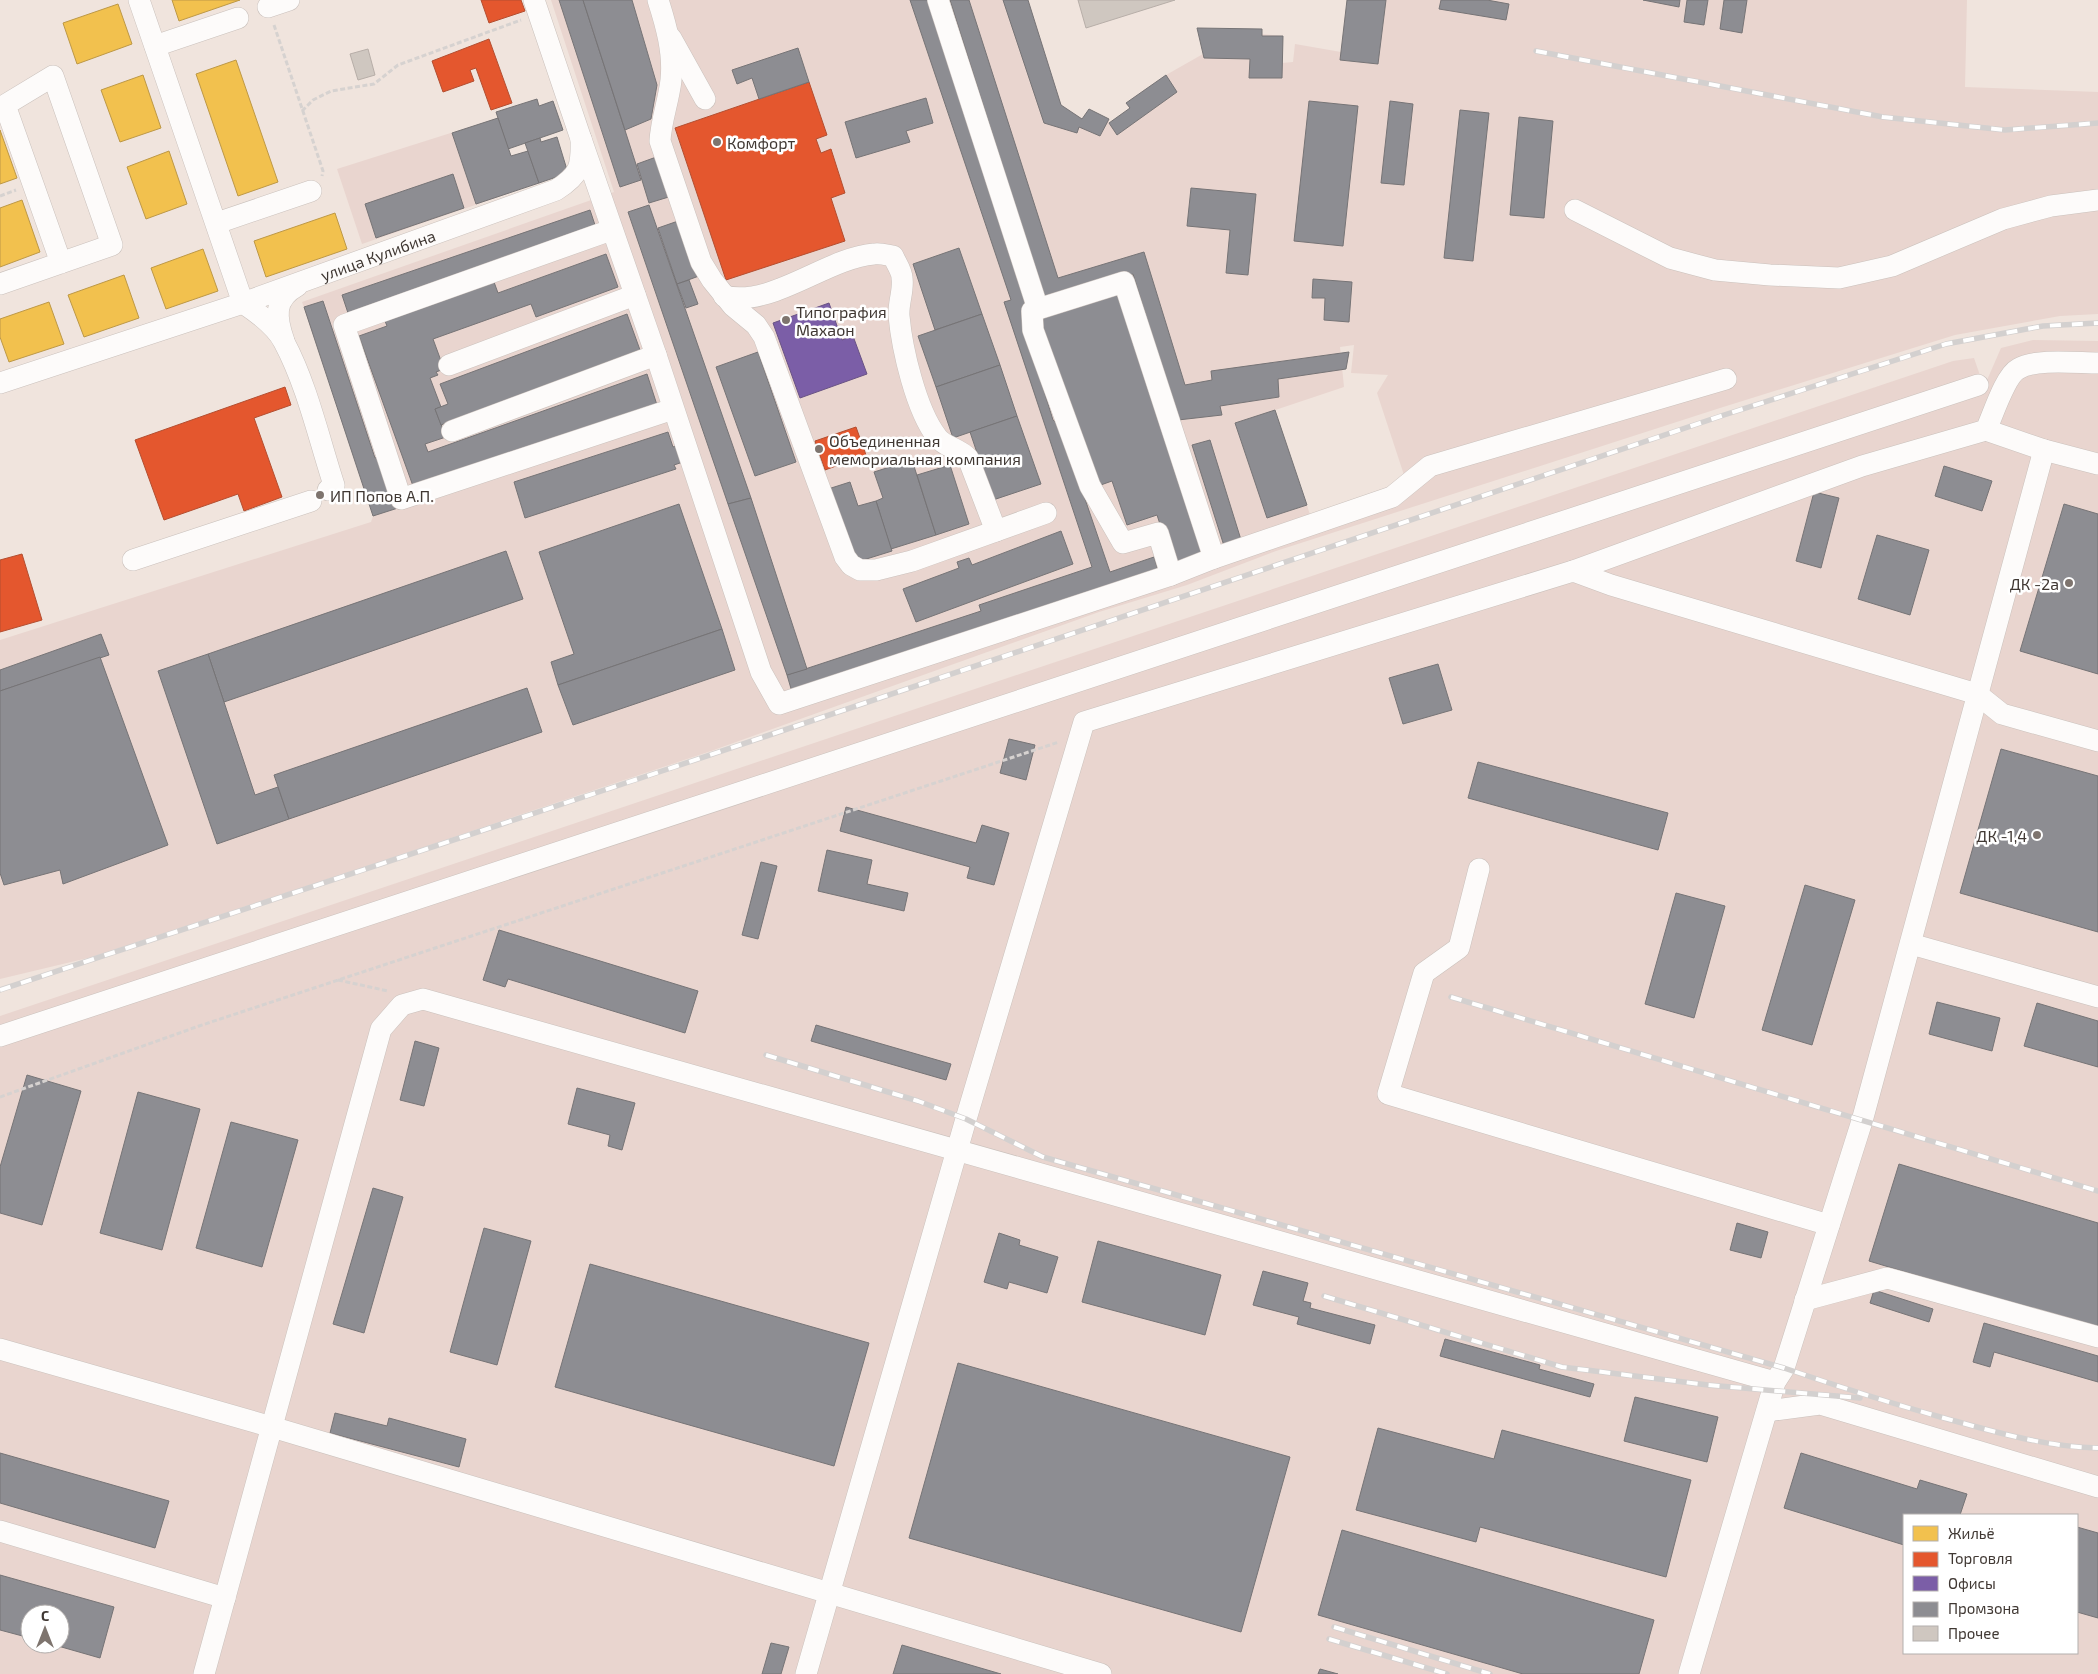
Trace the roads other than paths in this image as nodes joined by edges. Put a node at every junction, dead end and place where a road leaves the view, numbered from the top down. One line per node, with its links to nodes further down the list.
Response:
1 (139, 0): 9 (street)
2 (289, 0): 5 (street)
3 (658, 0): 8 (street)
4 (938, 0): 24 (street)
5 (268, 7)
6 (536, 7): 12 (street, улица Кулибина)
7 (238, 18): 9 (street)
8 (667, 31): 10 (street); 22 (street)
9 (155, 46): 16 (street)
10 (705, 99)
11 (2, 101): 18 (street); 18 (street)
12 (581, 139): 17 (street); 19 (street, улица Кулибина)
13 (311, 191): 16 (street)
14 (2098, 200): 15 (street)
15 (1575, 210)
16 (217, 223): 23 (street)
17 (611, 230): 21 (street); 32 (street)
18 (61, 263): 20 (street)
19 (315, 276): 23 (street, улица Кулибина); 25 (street)
20 (0, 284)
21 (634, 294): 26 (street); 28 (street)
22 (724, 296): 38 (street); 38 (street)
23 (242, 303): 25 (street); 30 (street, улица Кулибина)
24 (1038, 309): 39 (street); 42 (street)
25 (284, 342): 40 (street)
26 (656, 356): 32 (street); 34 (street)
27 (2098, 364): 33 (street)
28 (449, 365)
29 (1726, 379): 39 (street)
30 (0, 383)
31 (1978, 385): 48 (street)
32 (673, 408): 42 (street)
33 (1986, 430): 35 (street); 41 (street)
34 (452, 431)
35 (2044, 450): 36 (street); 43 (street)
36 (2098, 464)
37 (1046, 513): 38 (street)
38 (996, 531)
39 (1214, 558): 42 (street)
40 (133, 560)
41 (1573, 571): 43 (street); 49 (street)
42 (1171, 576)
43 (1977, 694): 44 (street); 46 (street)
44 (2098, 741)
45 (1479, 869): 50 (street)
46 (1911, 944): 47 (street); 50 (street)
47 (2098, 998)
48 (0, 1036)
49 (958, 1150): 54 (street); 56 (street); 59 (street)
50 (1829, 1225): 51 (street)
51 (1805, 1300): 52 (street); 54 (street)
52 (2098, 1337)
53 (0, 1349): 56 (street)
54 (1775, 1382): 55 (street)
55 (1767, 1411): 57 (street); 64 (street)
56 (272, 1427): 59 (street); 60 (street)
57 (2098, 1487)
58 (0, 1531): 60 (street)
59 (830, 1593): 62 (street); 63 (street)
60 (224, 1598): 61 (street)
61 (204, 1674)
62 (806, 1674)
63 (1100, 1674)
64 (1688, 1674)

